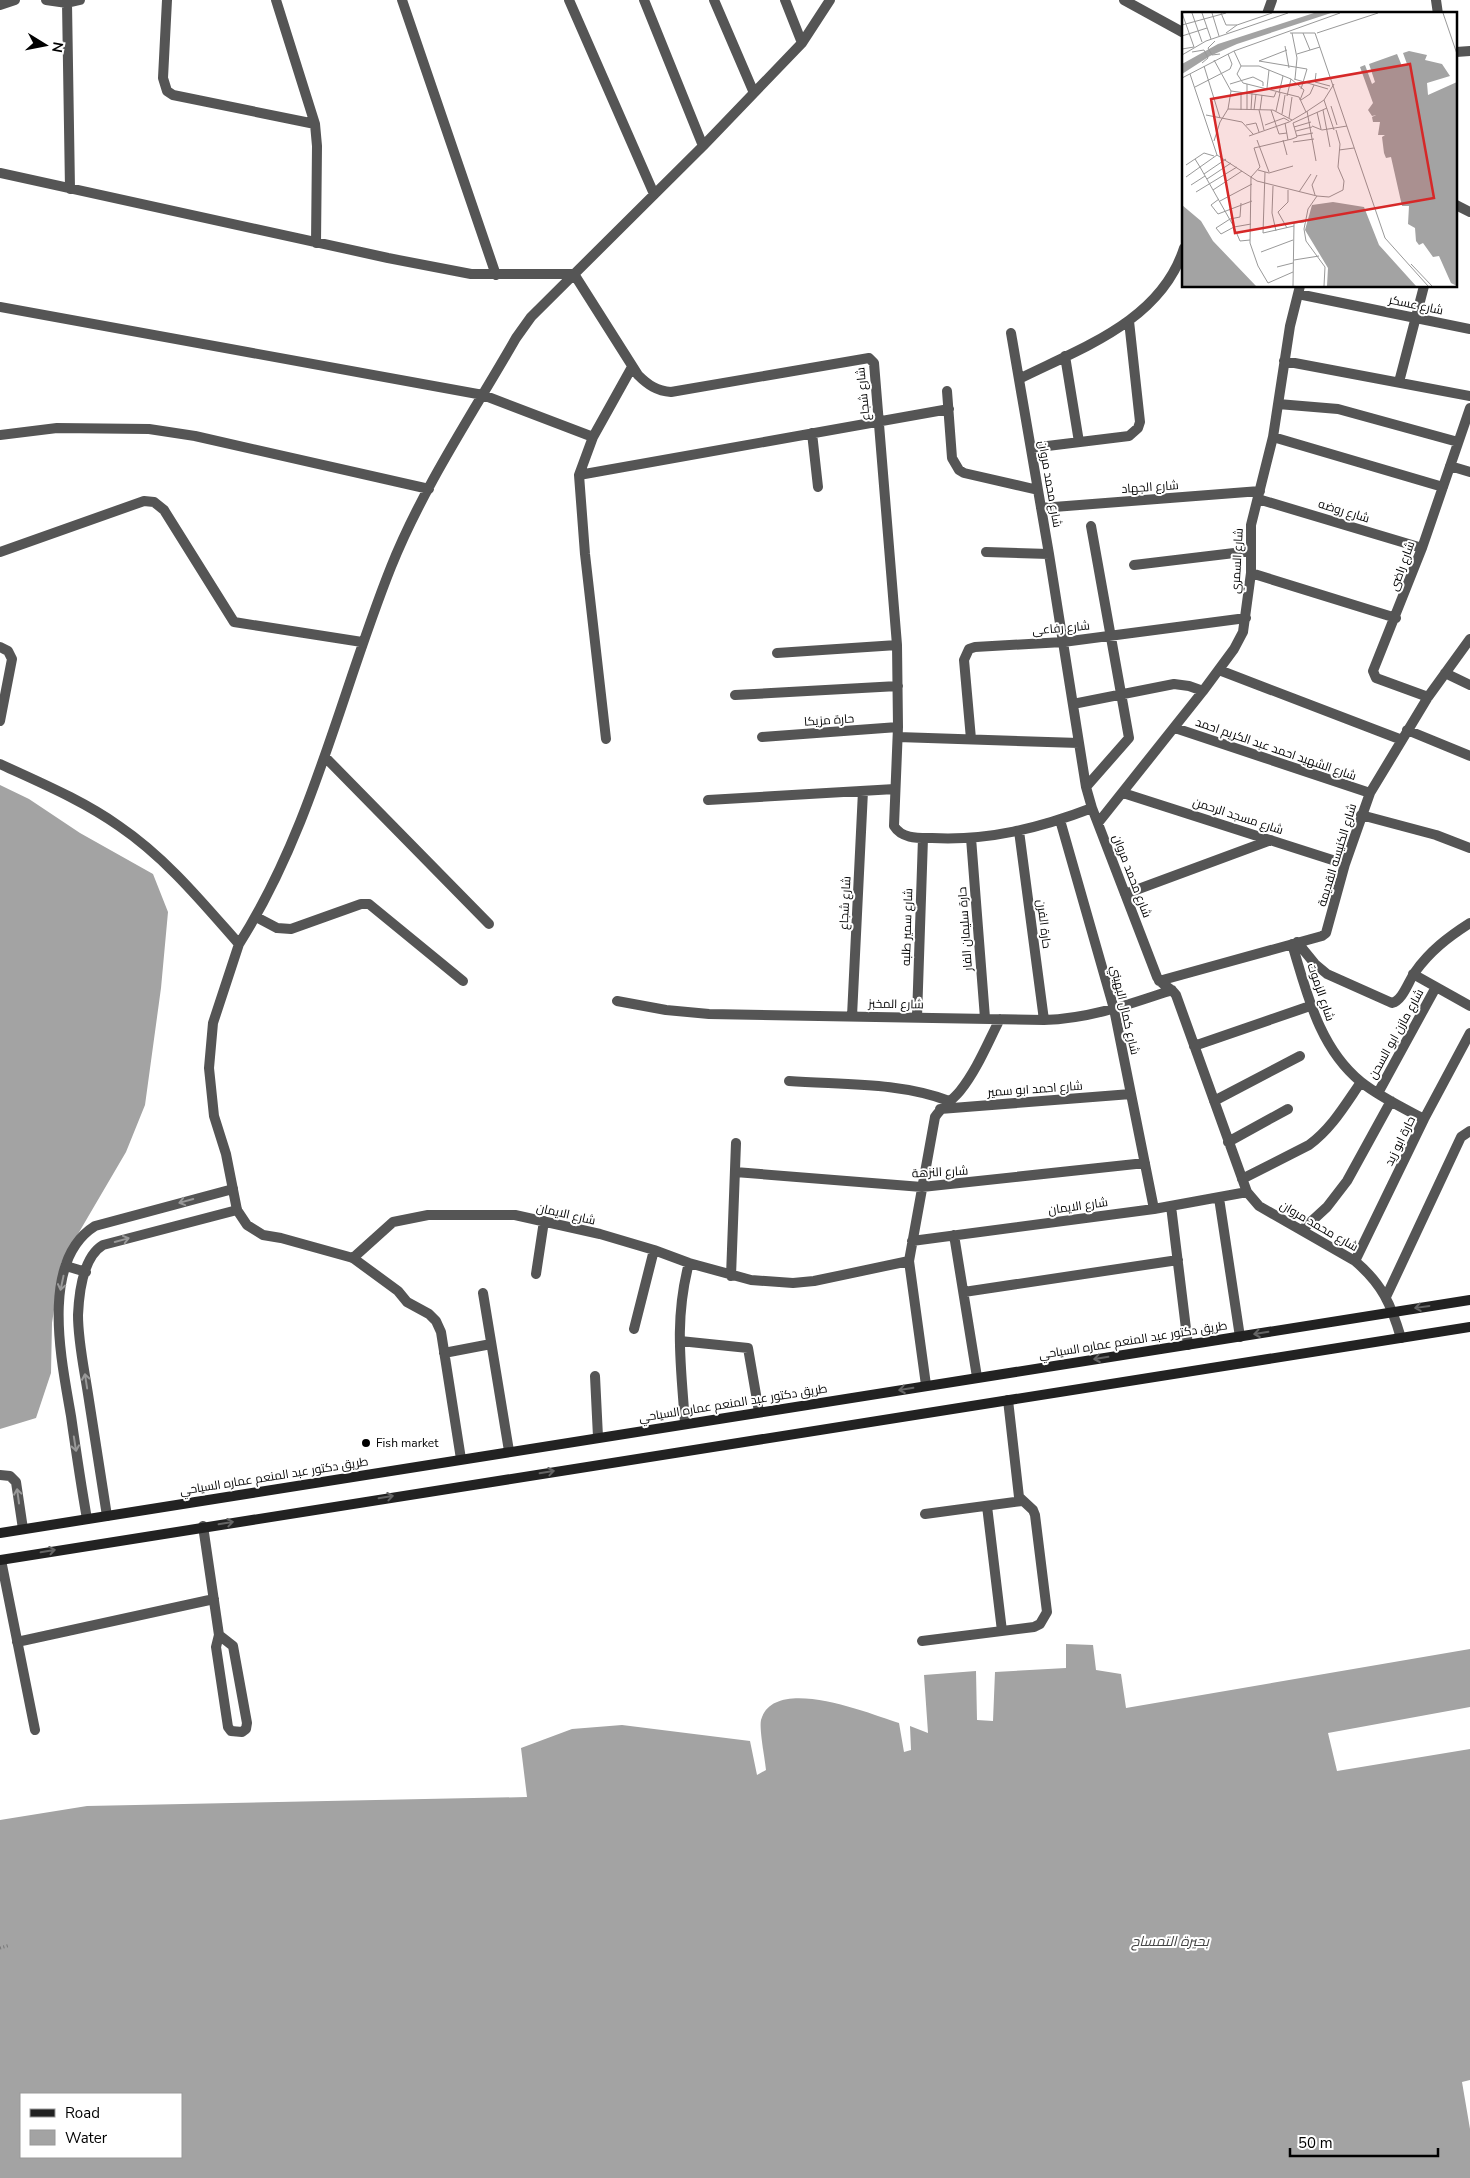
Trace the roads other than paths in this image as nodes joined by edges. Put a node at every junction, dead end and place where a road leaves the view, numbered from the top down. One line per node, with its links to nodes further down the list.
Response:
1 (15, 0): 15 (street)
2 (46, 0): 14 (street)
3 (80, 0): 14 (street)
4 (166, 0): 20 (street)
5 (276, 0): 20 (street)
6 (402, 0): 30 (street)
7 (569, 0): 24 (street)
8 (644, 0): 21 (street)
9 (714, 0): 19 (street)
10 (784, 0): 18 (street)
11 (830, 0): 18 (street)
12 (1124, 0): 17 (street)
13 (1272, 0): 16 (street)
14 (67, 2): 23 (street)
15 (0, 5)
16 (1268, 12)
17 (1182, 32)
18 (802, 43): 19 (street)
19 (754, 93): 21 (street)
20 (315, 124): 27 (street)
21 (703, 146): 24 (street)
22 (0, 173): 23 (street)
23 (70, 189): 27 (street)
24 (654, 194): 29 (street)
25 (1458, 206): 26 (street)
26 (1470, 212)
27 (316, 243): 30 (street)
28 (1182, 254): 35 (street)
29 (574, 274): 30 (street); 40 (street, شارع شجاع); 44 (street)
30 (496, 275)
31 (1424, 288): 34 (street)
32 (1299, 290): 34 (street, شارع عسكر); 39 (street, شارع السمري)
33 (0, 307): 44 (street)
34 (1416, 318): 36 (street, شارع عسكر); 42 (street)
35 (1129, 321): 38 (street); 54 (street)
36 (1470, 329)
37 (1011, 333): 41 (street, شارع محمد مروان)
38 (1065, 356): 41 (street); 54 (street)
39 (1284, 361): 42 (street); 46 (street, شارع السمري)
40 (632, 366): 49 (street, شارع شجاع); 52 (street)
41 (1019, 379): 56 (street, شارع محمد مروان)
42 (1399, 382): 45 (street)
43 (947, 391): 48 (street)
44 (483, 395): 52 (street); 62 (street)
45 (1470, 396)
46 (1278, 404): 53 (street, شارع السمري); 55 (street)
47 (1470, 408): 55 (street, شارع راضى)
48 (949, 409): 49 (street); 63 (street)
49 (879, 422): 50 (street); 80 (street, شارع شجاع)
50 (812, 433): 59 (street); 60 (street)
51 (0, 435): 62 (street)
52 (593, 437): 59 (street)
53 (1273, 437): 61 (street); 64 (street, شارع السمري)
54 (1079, 442): 56 (street)
55 (1458, 442): 57 (street, شارع راضى)
56 (1031, 448): 63 (street, شارع محمد مروان)
57 (1450, 466): 58 (street); 61 (street, شارع راضى)
58 (1470, 472)
59 (579, 475): 97 (street)
60 (818, 487)
61 (1442, 487): 67 (street, شارع راضى)
62 (429, 489): 78 (street)
63 (1038, 490): 65 (street, شارع محمد مروان)
64 (1259, 495): 65 (street, شارع الجهاد); 67 (street, شارع روضه); 68 (street, شارع السمري)
65 (1041, 508): 71 (street, شارع محمد مروان)
66 (1091, 526): 76 (street)
67 (1422, 548): 75 (street, شارع راضى)
68 (1250, 551): 72 (street); 73 (street, شارع السمري)
69 (0, 552): 78 (street)
70 (986, 552): 71 (street)
71 (1049, 554): 79 (street, شارع محمد مروان)
72 (1134, 565)
73 (1251, 573): 74 (street, شارع السمري); 75 (street)
74 (1246, 618): 76 (street, شارع رفاعى); 83 (street, شارع السمري)
75 (1396, 618): 90 (street, شارع راضى)
76 (1110, 636): 79 (street, شارع رفاعى); 89 (street)
77 (1470, 639): 84 (street, شارع الكنيسه القديمة)
78 (362, 642): 102 (street)
79 (1063, 642): 91 (street, شارع محمد مروان); 98 (street, شارع رفاعى)
80 (897, 645): 82 (street); 86 (street, شارع شجاع)
81 (0, 647): 92 (street)
82 (777, 653)
83 (1219, 670): 87 (street, شارع السمري); 99 (street)
84 (1445, 673): 85 (street); 90 (street, شارع الكنيسه القديمة)
85 (1470, 685)
86 (898, 686): 88 (street); 95 (street, شارع شجاع)
87 (1204, 691): 89 (street); 93 (street, شارع السمري)
88 (735, 695)
89 (1120, 695): 91 (street); 105 (street)
90 (1428, 697): 94 (street, شارع الكنيسه القديمة)
91 (1073, 704): 100 (street, شارع محمد مروان)
92 (0, 721)
93 (1175, 728): 107 (street, شارع السمري); 108 (street, شارع الشهيد احمد عبد الكريم احمد)
94 (1407, 730): 99 (street, شارع الكنيسه القديمة); 101 (street)
95 (898, 732): 96 (street, حارة مزيكا); 98 (street, حارة مزيكا); 104 (street, شارع شجاع)
96 (762, 737)
97 (606, 739)
98 (970, 740): 100 (street, حارة مزيكا)
99 (1402, 740): 108 (street, شارع الكنيسه القديمة)
100 (1078, 743): 105 (street, شارع محمد مروان)
101 (1470, 756)
102 (325, 757): 121 (street); 123 (street)
103 (0, 764): 127 (street)
104 (896, 788): 106 (street); 115 (street, شارع شجاع)
105 (1086, 788): 110 (street, شارع محمد مروان)
106 (863, 790): 109 (street); 137 (street, شارع شجاع)
107 (1123, 793): 113 (street, شارع السمري); 117 (street, شارع مسجد الرحمن)
108 (1370, 794): 111 (street, شارع الكنيسه القديمة)
109 (708, 800)
110 (1092, 808): 112 (street, شارع شجاع); 113 (street, شارع محمد مروان)
111 (1361, 815): 118 (street); 119 (street, شارع الكنيسه القديمة)
112 (1060, 820): 114 (street, شارع شجاع); 136 (street, شارع كمال البهيني)
113 (1098, 824): 120 (street, شارع محمد مروان)
114 (1019, 831): 116 (street, شارع شجاع); 141 (street, حارة الفرن)
115 (923, 838): 116 (street, شارع شجاع); 138 (street, شارع سمير طلبه)
116 (971, 838): 139 (street, حارة سليمان الفار)
117 (1271, 840): 119 (street, شارع مسجد الرحمن); 120 (street)
118 (1470, 848)
119 (1345, 864): 126 (street, شارع الكنيسه القديمة)
120 (1125, 894): 130 (street, شارع محمد مروان)
121 (256, 917): 127 (street); 129 (street)
122 (1470, 923): 124 (street)
123 (489, 924)
124 (1459, 930): 125 (street); 128 (street)
125 (1470, 936)
126 (1294, 943): 128 (street); 130 (street, شارع الكنيسه القديمة); 134 (street, شارع الزموت)
127 (239, 944): 162 (street)
128 (1413, 974): 131 (street)
129 (463, 981)
130 (1159, 981): 132 (street)
131 (1436, 987): 135 (street); 147 (street, شارع مازن ابو السحن)
132 (1172, 990): 136 (street, شارع المخبز); 143 (street, شارع محمد مروان)
133 (617, 1001): 137 (street, شارع المخبز)
134 (1310, 1006): 143 (street); 146 (street, شارع الزموت)
135 (1470, 1006)
136 (1114, 1009): 141 (street, شارع المخبز); 148 (street, شارع كمال البهيني)
137 (852, 1016): 138 (street, شارع المخبز)
138 (917, 1016): 139 (street, شارع المخبز)
139 (985, 1018): 140 (street, شارع المخبز)
140 (1000, 1018): 141 (street, شارع المخبز); 149 (street)
141 (1044, 1020)
142 (1470, 1033): 154 (street, حارة ابو زيد)
143 (1194, 1046): 150 (street, شارع محمد مروان)
144 (1300, 1056): 150 (street)
145 (790, 1082): 149 (street)
146 (1361, 1082): 147 (street, شارع الزموت); 160 (street)
147 (1378, 1092): 151 (street, شارع الزموت)
148 (1131, 1094): 152 (street, شارع احمد ابو سمير); 158 (street, شارع كمال البهيني)
149 (949, 1101): 152 (street)
150 (1214, 1101): 156 (street, شارع محمد مروان)
151 (1391, 1101): 154 (street, شارع الزموت); 169 (street)
152 (940, 1109): 161 (street)
153 (1288, 1109): 156 (street)
154 (1424, 1119): 175 (street, حارة ابو زيد)
155 (1470, 1131): 184 (street)
156 (1228, 1142): 160 (street, شارع محمد مروان)
157 (736, 1143): 159 (street)
158 (1145, 1163): 161 (street, شارع النزهة); 166 (street, شارع كمال البهيني)
159 (735, 1172): 161 (street, شارع النزهة); 181 (street)
160 (1242, 1179): 163 (street, شارع محمد مروان)
161 (922, 1187): 171 (street)
162 (233, 1189): 167 (street); 178 (street, one-way to 178)
163 (1247, 1192): 164 (street, شارع الايمان); 169 (street, شارع محمد مروان)
164 (1219, 1198): 165 (street, شارع الايمان); 189 (street)
165 (1171, 1206): 166 (street, شارع الايمان); 174 (street)
166 (1154, 1209): 170 (street, شارع الايمان)
167 (237, 1210): 173 (street); 179 (street, one-way to 167)
168 (544, 1221): 172 (street, شارع الايمان); 173 (street, شارع الايمان); 180 (street)
169 (1302, 1230): 175 (street, شارع محمد مروان)
170 (954, 1236): 171 (street, شارع الايمان); 182 (street)
171 (912, 1242): 176 (street)
172 (654, 1250): 177 (street, شارع الايمان); 188 (street)
173 (353, 1258): 194 (street)
174 (1178, 1260): 182 (street); 193 (street)
175 (1355, 1261): 184 (street, شارع محمد مروان)
176 (909, 1262): 181 (street, شارع الايمان); 197 (street)
177 (689, 1264): 181 (street, شارع الايمان); 191 (street)
178 (66, 1266): 179 (street); 209 (street, one-way to 209)
179 (86, 1272): 208 (street, one-way to 179)
180 (536, 1274)
181 (731, 1276)
182 (964, 1292): 196 (street)
183 (483, 1293): 192 (street)
184 (1386, 1297): 186 (street, شارع محمد مروان)
185 (1470, 1300): 186 (main road, طريق دكتور عبد المنعم عماره السياحي, one-way to 186)
186 (1393, 1311): 189 (main road, طريق دكتور عبد المنعم عماره السياحي, one-way to 189); 190 (street, شارع محمد مروان)
187 (1470, 1327): 190 (main road)
188 (634, 1329)
189 (1240, 1337): 193 (main road, طريق دكتور عبد المنعم عماره السياحي)
190 (1400, 1338): 198 (main road)
191 (680, 1341): 199 (street); 200 (street)
192 (491, 1344): 194 (street); 202 (street)
193 (1188, 1345): 196 (main road, طريق دكتور عبد المنعم عماره السياحي, one-way to 196)
194 (444, 1353): 203 (street)
195 (595, 1376): 201 (street)
196 (978, 1377): 197 (main road, طريق دكتور عبد المنعم عماره السياحي)
197 (926, 1385): 199 (main road, طريق دكتور عبد المنعم عماره السياحي, one-way to 199)
198 (1008, 1400): 205 (street); 210 (main road, one-way to 198)
199 (759, 1412): 200 (main road, طريق دكتور عبد المنعم عماره السياحي)
200 (685, 1423): 201 (main road, طريق دكتور عبد المنعم عماره السياحي)
201 (598, 1437): 202 (main road, طريق دكتور عبد المنعم عماره السياحي)
202 (508, 1451): 203 (main road, طريق دكتور عبد المنعم عماره السياحي)
203 (461, 1459): 208 (main road, طريق دكتور عبد المنعم عماره السياحي)
204 (0, 1475): 211 (street, one-way to 204)
205 (1022, 1501): 206 (street); 215 (street)
206 (987, 1506): 207 (street); 215 (street)
207 (925, 1514)
208 (107, 1516): 209 (main road, طريق دكتور عبد المنعم عماره السياحي)
209 (87, 1519): 211 (main road, طريق دكتور عبد المنعم عماره السياحي)
210 (203, 1526): 213 (main road, one-way to 210); 214 (street)
211 (23, 1529): 212 (main road, طريق دكتور عبد المنعم عماره السياحي)
212 (0, 1533)
213 (0, 1560): 218 (street)
214 (214, 1599): 216 (street); 218 (street)
215 (1002, 1631): 217 (street)
216 (219, 1635): 216 (street)
217 (922, 1641)
218 (17, 1642): 219 (street)
219 (35, 1730)

